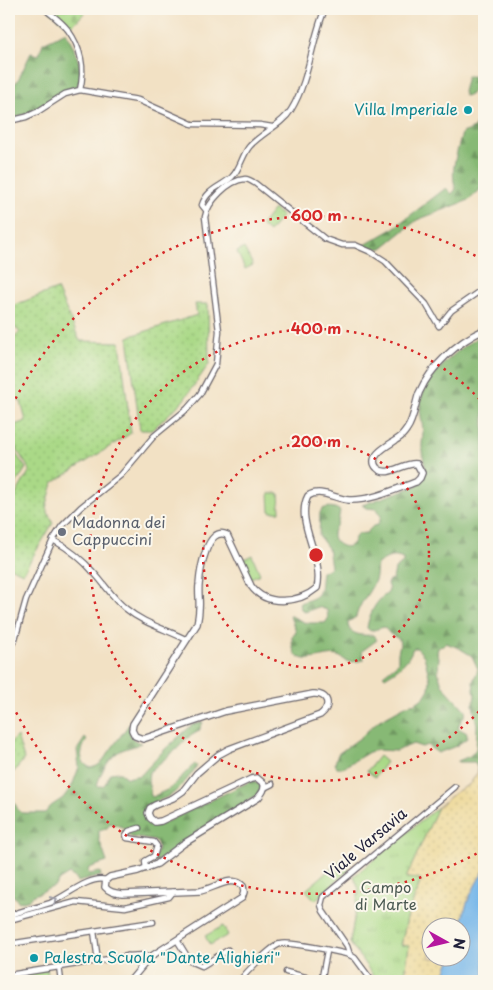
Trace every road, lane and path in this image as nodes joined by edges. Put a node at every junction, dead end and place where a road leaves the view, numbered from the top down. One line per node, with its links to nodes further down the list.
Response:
1 (45, 9): 3 (street)
2 (326, 9): 5 (street)
3 (80, 90): 4 (street); 5 (street)
4 (9, 121)
5 (272, 127): 6 (street)
6 (206, 210): 7 (street); 9 (street)
7 (484, 288)
8 (484, 330): 10 (street)
9 (53, 540): 10 (street); 11 (street)
10 (187, 640): 14 (street)
11 (9, 649)
12 (272, 784): 14 (street)
13 (454, 787): 27 (street, Viale Varsavia)
14 (264, 788): 16 (street)
15 (139, 828): 16 (street)
16 (146, 869): 17 (street)
17 (106, 880): 18 (street); 19 (street, one-way to 17)
18 (173, 892): 20 (street); 23 (street)
19 (9, 916)
20 (9, 920)
21 (153, 922): 22 (street)
22 (94, 931): 24 (street); 30 (street)
23 (177, 940): 25 (street); 29 (street)
24 (9, 944)
25 (228, 950)
26 (327, 951): 27 (street); 35 (street); 40 (street)
27 (350, 955): 41 (street, Viale Varsavia)
28 (128, 956): 29 (street); 30 (street); 32 (street)
29 (150, 957): 32 (street)
30 (98, 961): 31 (street)
31 (58, 966): 34 (street); 36 (street)
32 (141, 967): 37 (street)
33 (286, 972): 35 (street)
34 (9, 975)
35 (323, 979)
36 (61, 981)
37 (130, 981)
38 (172, 981): 39 (street)
39 (176, 981)
40 (240, 981)
41 (372, 981)

